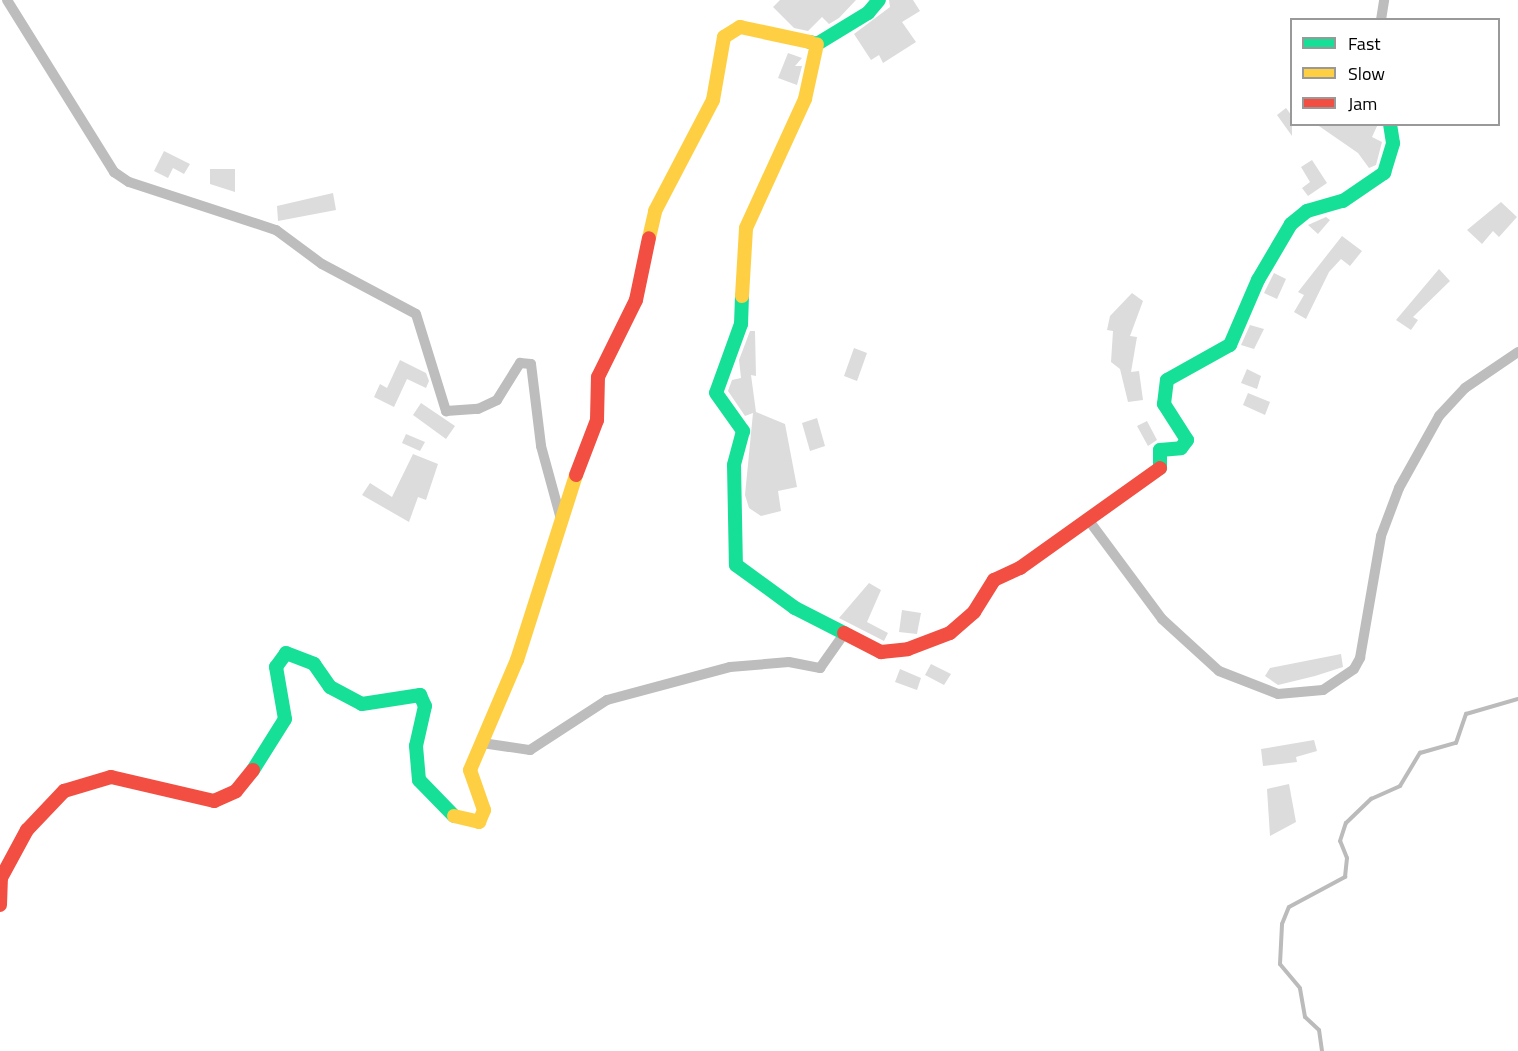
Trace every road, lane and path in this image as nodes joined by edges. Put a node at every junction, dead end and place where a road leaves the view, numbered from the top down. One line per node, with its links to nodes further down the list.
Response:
1 (7, 0): 9 (street)
2 (879, 0): 5 (street)
3 (1384, 0): 4 (street)
4 (1381, 18)
5 (817, 44): 9 (street); 10 (street)
6 (1390, 126): 8 (street)
7 (1518, 352): 8 (street)
8 (1090, 522): 10 (street)
9 (563, 524): 11 (street)
10 (844, 634): 11 (street)
11 (482, 743): 12 (street)
12 (0, 905)

